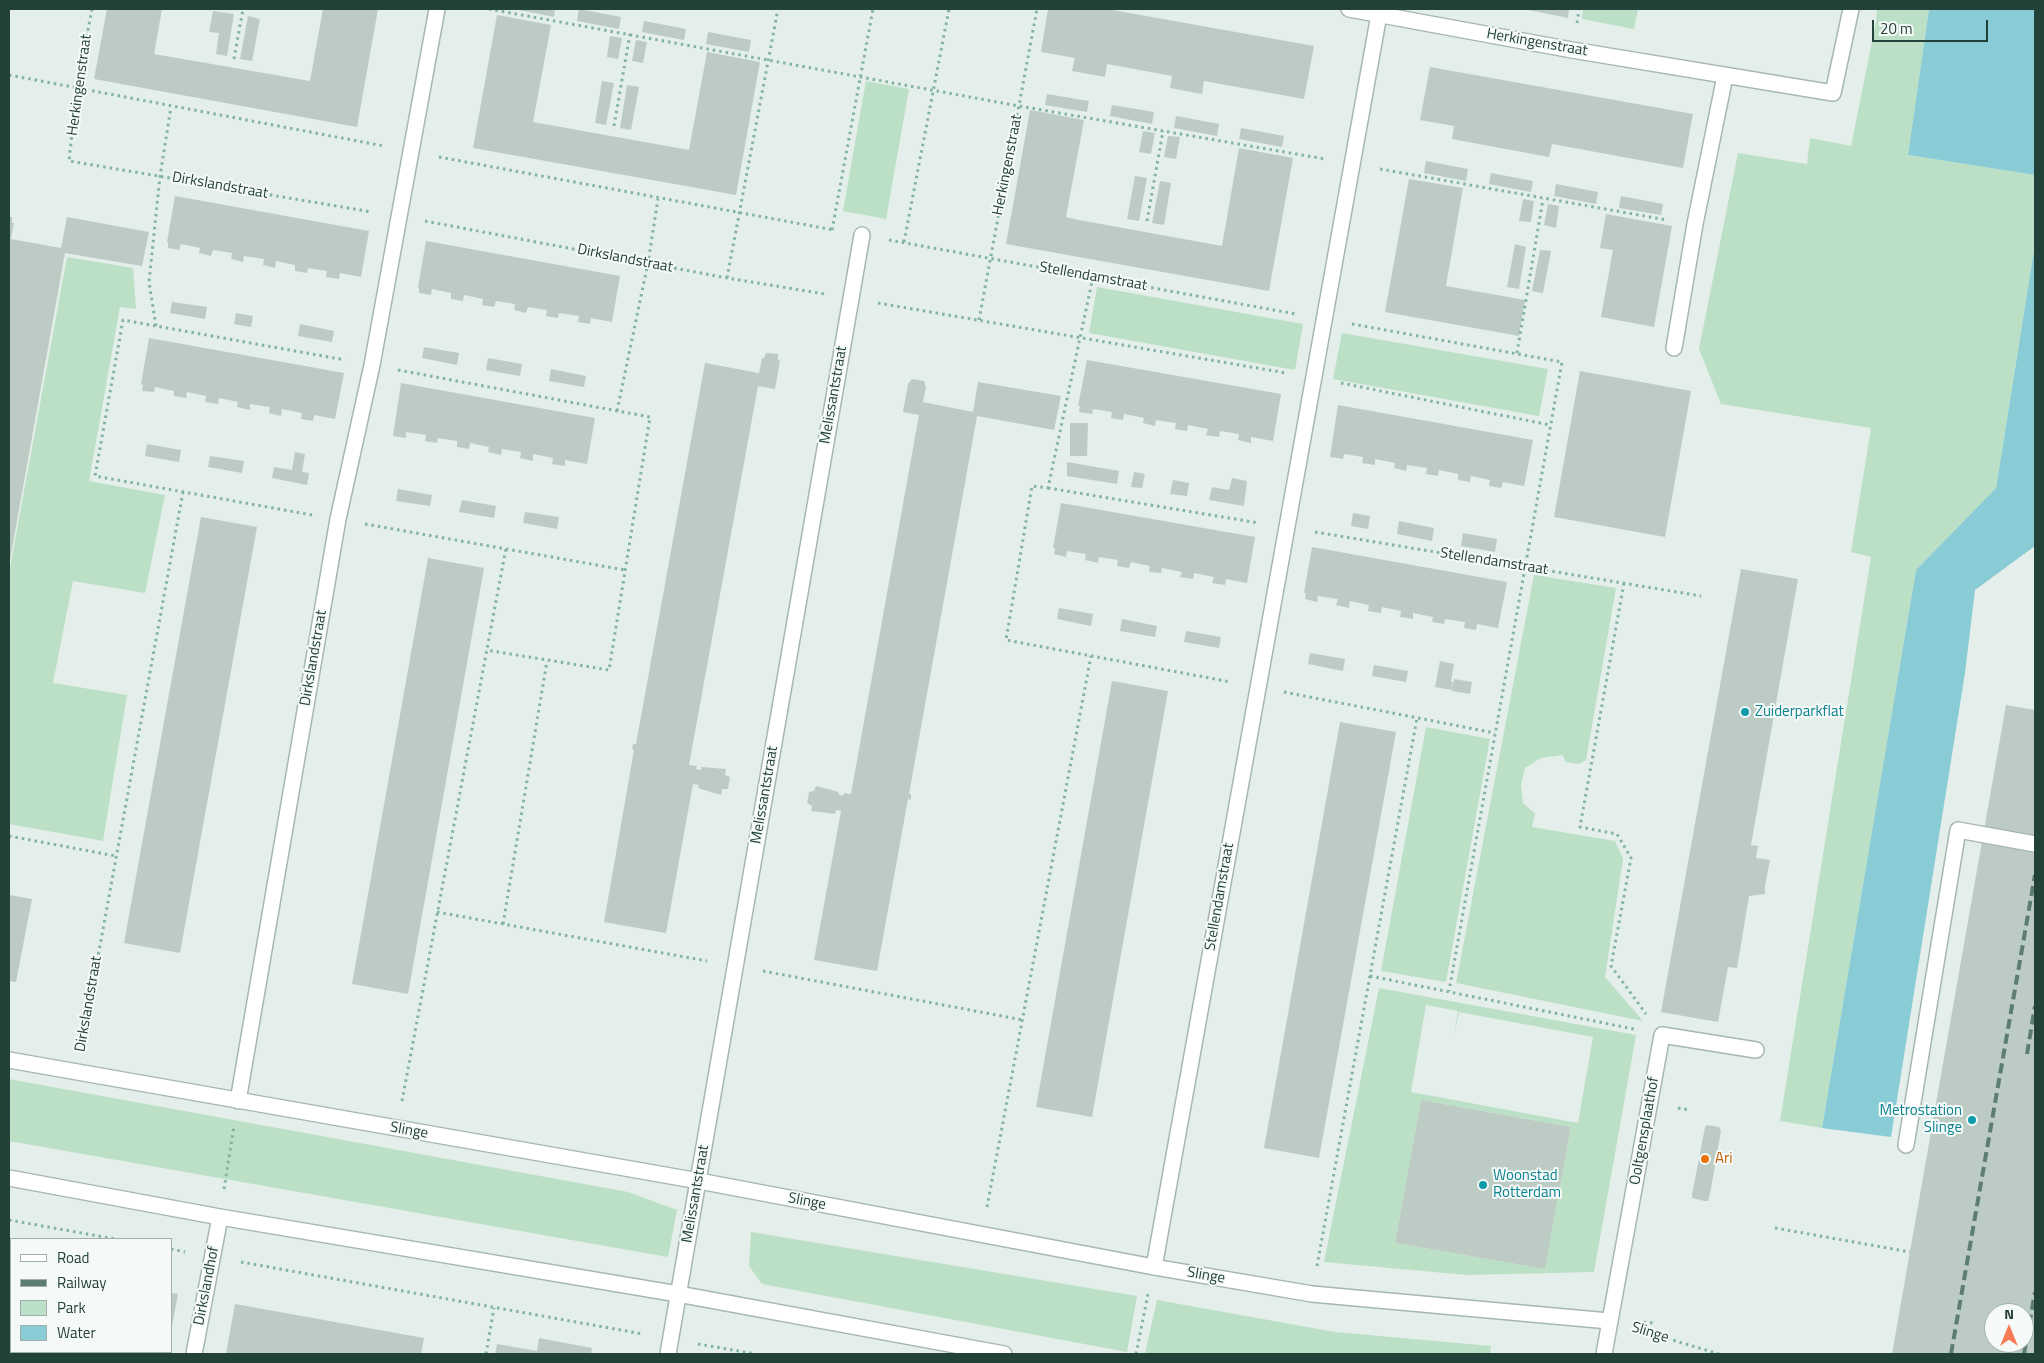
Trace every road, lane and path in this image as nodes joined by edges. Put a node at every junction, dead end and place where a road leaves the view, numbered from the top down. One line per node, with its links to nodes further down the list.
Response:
1 (92, 9): 22 (path, Herkingenstraat)
2 (243, 9): 13 (path)
3 (437, 9): 27 (street, Dirkslandstraat)
4 (489, 9): 12 (path)
5 (778, 9): 14 (path)
6 (874, 9): 15 (path)
7 (949, 9): 17 (path)
8 (1037, 9): 19 (path, Herkingenstraat)
9 (1349, 9): 11 (street, Herkingenstraat)
10 (1850, 9): 16 (street, Herkingenstraat)
11 (1380, 12): 16 (street, Herkingenstraat); 23 (street, Stellendamstraat)
12 (630, 34): 14 (path); 20 (path)
13 (234, 59)
14 (768, 59): 15 (path); 36 (path)
15 (861, 76): 17 (path); 30 (path)
16 (1725, 76): 29 (street)
17 (933, 90): 19 (path); 32 (path)
18 (171, 106): 24 (path)
19 (1019, 106): 21 (path); 33 (path, Herkingenstraat)
20 (614, 126)
21 (1162, 131): 23 (path); 28 (path)
22 (69, 161): 24 (path, Dirkslandstraat)
23 (1353, 164): 26 (path); 38 (street, Stellendamstraat)
24 (160, 176): 27 (path, Dirkslandstraat); 41 (path)
25 (658, 199): 34 (path)
26 (1543, 199): 29 (path); 44 (path)
27 (400, 217): 34 (path, Dirkslandstraat); 51 (street, Dirkslandstraat)
28 (1147, 221)
29 (1695, 224): 43 (street)
30 (832, 230)
31 (862, 235): 32 (path, Stellendamstraat); 37 (street, Melissantstraat)
32 (904, 242): 33 (path, Stellendamstraat)
33 (991, 258): 35 (path, Stellendamstraat); 40 (path, Herkingenstraat)
34 (648, 263): 36 (path, Dirkslandstraat); 46 (path)
35 (1093, 277): 38 (path, Stellendamstraat); 42 (path)
36 (727, 278): 37 (path, Dirkslandstraat)
37 (851, 298): 40 (path); 78 (street, Melissantstraat)
38 (1325, 319): 44 (path, Stellendamstraat); 45 (street, Stellendamstraat)
39 (123, 320): 50 (path)
40 (979, 320): 42 (path)
41 (156, 326)
42 (1080, 337): 45 (path); 49 (path)
43 (1674, 348)
44 (1517, 352): 48 (path, Stellendamstraat)
45 (1314, 378): 48 (path); 52 (street, Stellendamstraat)
46 (617, 410)
47 (650, 417): 55 (path)
48 (1550, 425): 54 (path)
49 (1048, 488): 52 (path, Stellendamstraat); 59 (path)
50 (183, 492): 51 (path); 66 (path, Dirkslandstraat)
51 (338, 519): 53 (path); 74 (street, Dirkslandstraat)
52 (1287, 528): 54 (path, Stellendamstraat); 61 (street, Stellendamstraat)
53 (506, 548): 55 (path); 58 (path)
54 (1524, 566): 56 (path, Stellendamstraat); 63 (path)
55 (625, 570): 60 (path)
56 (1624, 583): 57 (path, Stellendamstraat); 70 (path)
57 (1701, 596)
58 (486, 650): 60 (path); 75 (path)
59 (1091, 656): 61 (path); 82 (path)
60 (547, 660): 67 (path)
61 (1258, 687): 62 (path); 87 (street, Stellendamstraat)
62 (1417, 718): 63 (path); 68 (path)
63 (1495, 732): 69 (path)
64 (9, 836): 66 (path)
65 (2035, 844): 76 (street)
66 (116, 856): 73 (path, Dirkslandstraat)
67 (503, 924)
68 (1370, 976): 69 (path); 89 (path)
69 (1449, 991): 70 (path)
70 (1662, 1035): 71 (street); 91 (street, Ooltgensplaathof)
71 (1756, 1050)
72 (9, 1060): 73 (street, Slinge)
73 (77, 1073): 74 (street, Slinge)
74 (238, 1101): 75 (street, Slinge); 79 (path)
75 (396, 1129): 78 (street, Slinge)
76 (1906, 1145)
77 (9, 1178): 79 (street)
78 (698, 1182): 82 (street, Slinge); 88 (street, Melissantstraat)
79 (220, 1217): 86 (street, Dirkslandhof); 88 (street)
80 (9, 1220): 83 (path)
81 (1775, 1228): 85 (path)
82 (982, 1235): 87 (street, Slinge)
83 (109, 1238)
84 (172, 1249): 86 (path)
85 (1910, 1252)
86 (213, 1257): 90 (path); 93 (street, Dirkslandhof)
87 (1154, 1267): 89 (street, Slinge); 97 (path)
88 (678, 1294): 92 (street, Melissantstraat); 96 (street)
89 (1312, 1294): 91 (street, Slinge)
90 (494, 1308): 92 (path); 94 (path)
91 (1609, 1321): 98 (street, Slinge); 99 (path, Slinge)
92 (669, 1347): 95 (path)
93 (194, 1354)
94 (486, 1354)
95 (756, 1354)
96 (1004, 1354)
97 (1136, 1354)
98 (1604, 1354)
99 (1719, 1354)

